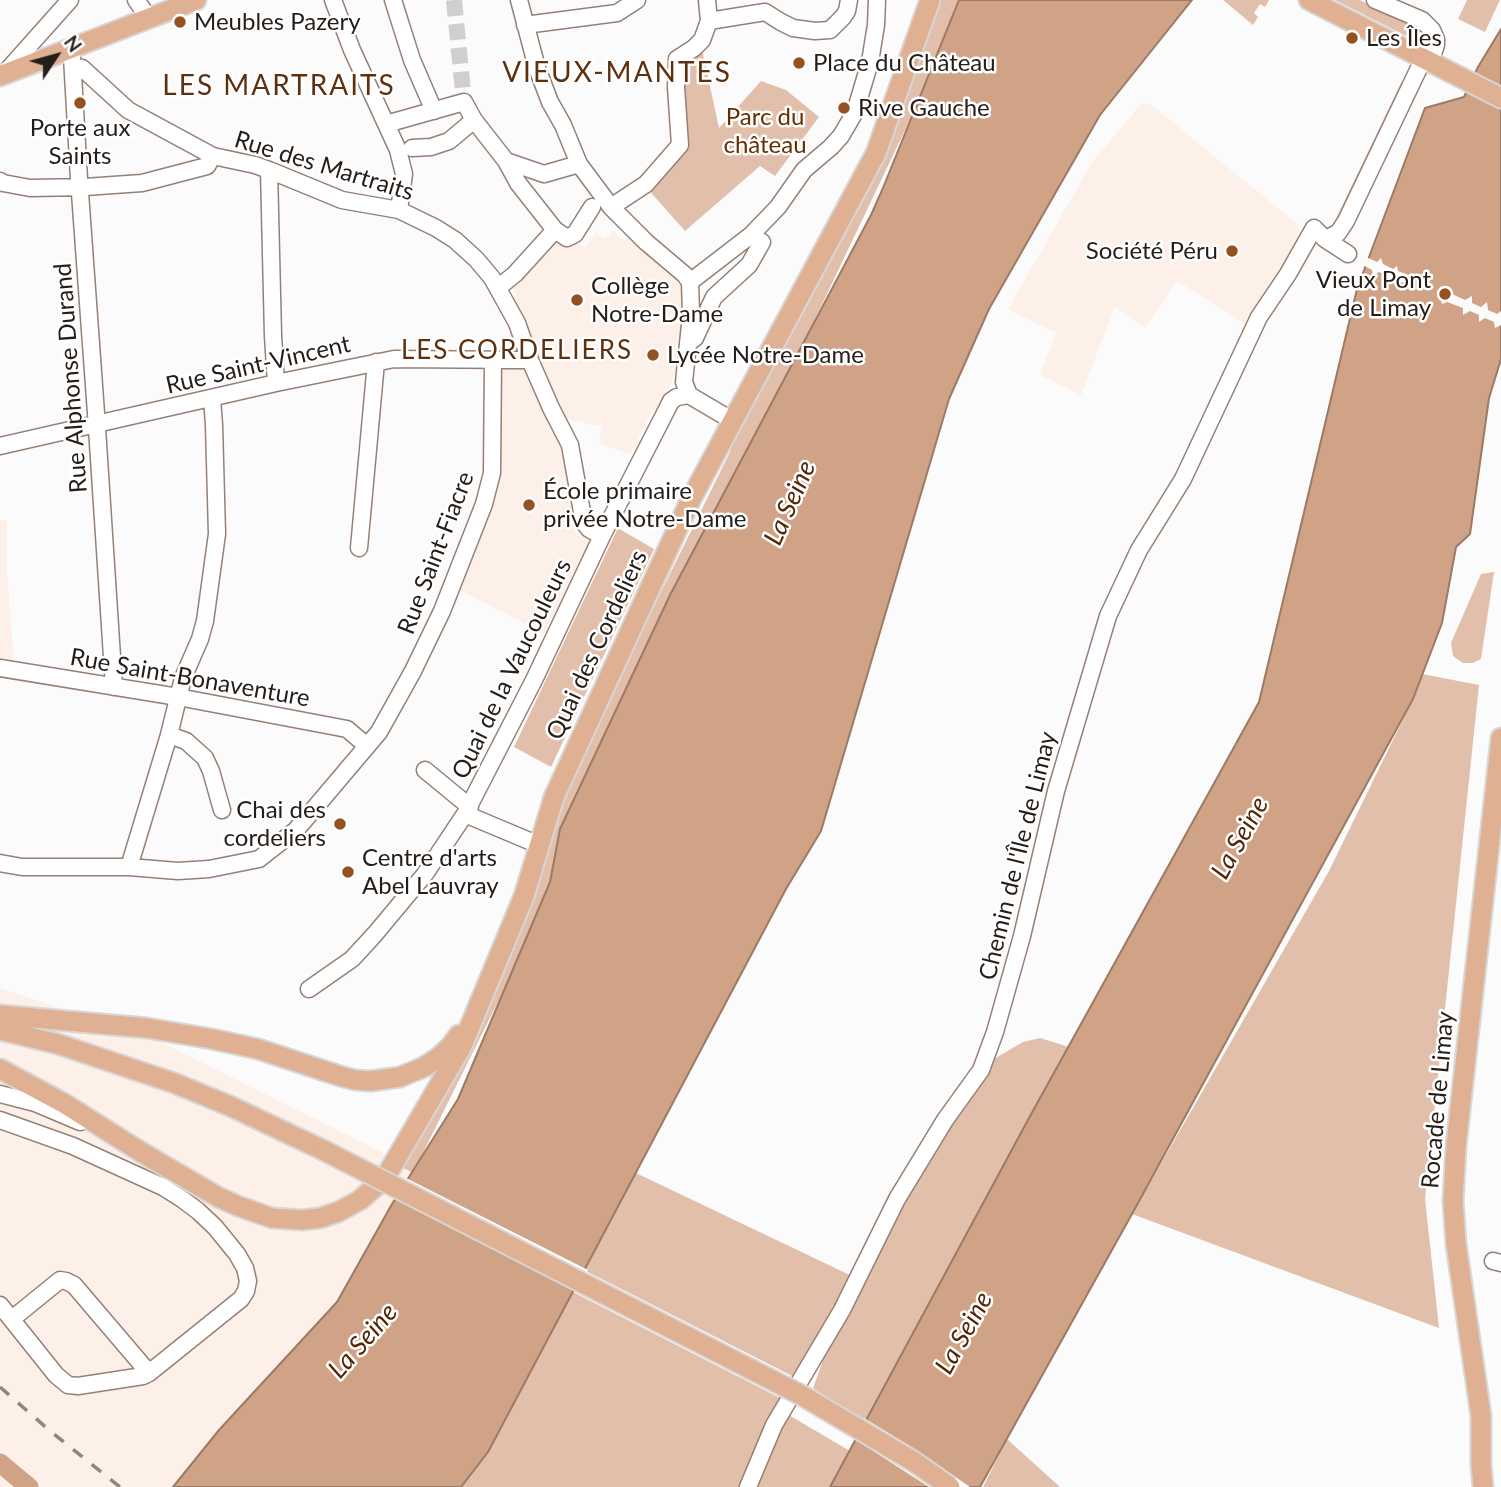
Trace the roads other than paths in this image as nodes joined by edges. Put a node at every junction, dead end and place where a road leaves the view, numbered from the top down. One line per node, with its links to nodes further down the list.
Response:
1 (70, 0): 20 (street)
2 (136, 0): 15 (street)
3 (196, 0): 15 (main road)
4 (333, 0): 24 (street)
5 (393, 0): 22 (street)
6 (519, 0): 17 (street)
7 (637, 0): 17 (street)
8 (707, 0): 16 (street)
9 (849, 0): 14 (street)
10 (877, 0): 37 (street)
11 (930, 0): 48 (main road, Quai des Cordeliers)
12 (1310, 0): 19 (main road)
13 (1375, 0): 19 (street)
14 (765, 6): 16 (street)
15 (149, 18): 18 (main road)
16 (709, 22): 33 (street)
17 (525, 25): 28 (street)
18 (71, 58): 20 (main road); 26 (street, Rue des Martraits); 31 (street, Rue Alphonse Durand)
19 (1426, 60): 21 (main road); 36 (street, Chemin de l'Île de Limay)
20 (2, 75)
21 (1501, 97)
22 (434, 111): 23 (street); 24 (street)
23 (474, 120): 25 (street); 27 (street)
24 (386, 124): 34 (street)
25 (412, 148)
26 (213, 156): 29 (street, Rue des Martraits); 31 (street)
27 (506, 161): 28 (street); 35 (street)
28 (579, 164): 33 (street)
29 (269, 170): 34 (street, Rue des Martraits); 45 (street)
30 (0, 181): 31 (street)
31 (80, 188): 49 (street, Rue Alphonse Durand)
32 (592, 207): 35 (street)
33 (611, 207): 39 (street)
34 (399, 210): 40 (street, Rue des Martraits)
35 (555, 230): 40 (street)
36 (1319, 233): 38 (street); 79 (street, Chemin de l'Île de Limay)
37 (751, 235): 39 (street); 41 (street)
38 (1348, 254)
39 (690, 282): 41 (street)
40 (499, 288): 43 (street, Rue des Martraits)
41 (688, 343): 46 (street)
42 (493, 360): 43 (street, Rue Saint-Vincent); 44 (street, Rue Saint-Vincent); 58 (street, Rue Saint-Fiacre)
43 (530, 360): 51 (street, Rue des Martraits)
44 (376, 362): 45 (street, Rue Saint-Vincent); 52 (street)
45 (276, 383): 47 (street, Rue Saint-Vincent)
46 (689, 395): 48 (street); 51 (street, Quai de la Vaucouleurs)
47 (212, 398): 49 (street, Rue Saint-Vincent); 55 (street)
48 (733, 421): 62 (main road, Quai des Cordeliers)
49 (97, 424): 50 (street, Rue Saint-Vincent); 54 (street, Rue Alphonse Durand)
50 (0, 446)
51 (602, 536): 61 (street, Quai de la Vaucouleurs)
52 (359, 548)
53 (0, 668): 54 (street, Rue Saint-Bonaventure)
54 (114, 687): 55 (street, Rue Saint-Bonaventure)
55 (178, 697): 56 (street); 58 (street, Rue Saint-Bonaventure)
56 (169, 735): 60 (street); 64 (street)
57 (1501, 738): 78 (main road, Rocade de Limay)
58 (367, 746): 64 (street, Rue Saint-Fiacre)
59 (425, 770): 61 (street)
60 (222, 810)
61 (467, 810): 62 (street); 65 (street, Quai de la Vaucouleurs)
62 (539, 845): 66 (main road, Quai des Cordeliers)
63 (0, 863): 64 (street, Rue Saint-Fiacre)
64 (129, 867)
65 (309, 989)
66 (475, 1011): 67 (main road); 74 (main road, Quai des Cordeliers)
67 (0, 1014)
68 (0, 1030): 70 (main road)
69 (0, 1038): 70 (main road)
70 (104, 1060): 80 (main road, bridge)
71 (0, 1069): 74 (main road, Quai des Cordeliers)
72 (0, 1094): 74 (street)
73 (0, 1120): 77 (street)
74 (141, 1152)
75 (0, 1305): 76 (street)
76 (12, 1319): 77 (street); 77 (street)
77 (149, 1373)
78 (1480, 1465): 81 (main road, Rocade de Limay); 82 (main road, Rocade de Limay)
79 (748, 1487)
80 (950, 1487)
81 (1474, 1487)
82 (1483, 1487)

